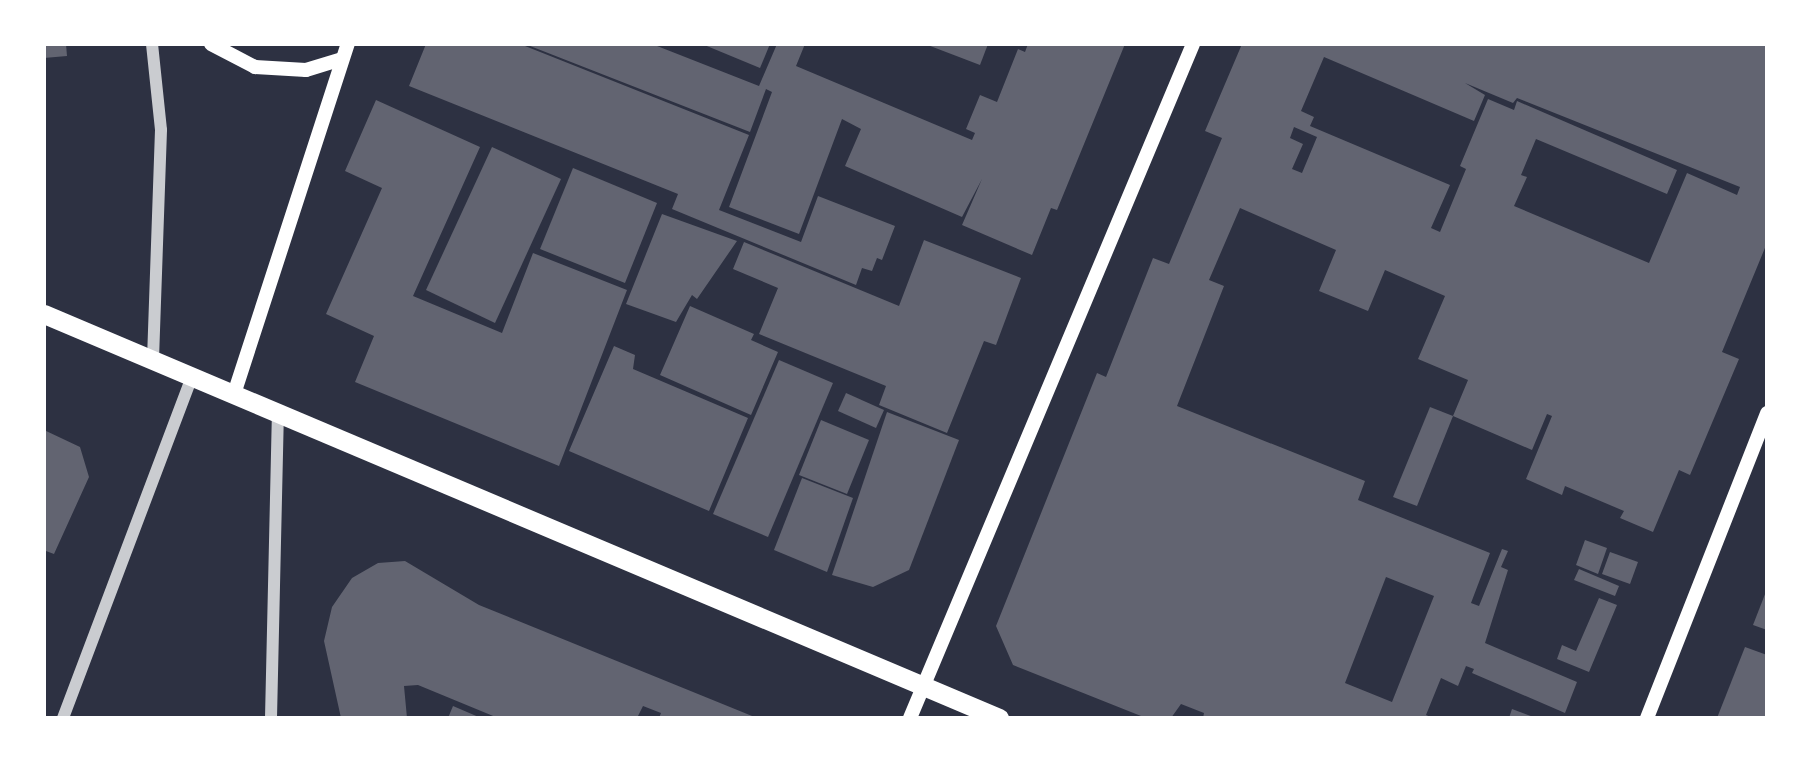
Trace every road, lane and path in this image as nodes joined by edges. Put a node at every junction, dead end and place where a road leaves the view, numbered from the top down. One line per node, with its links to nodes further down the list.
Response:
1 (152, 44): 7 (street)
2 (211, 44): 5 (main road)
3 (348, 44): 5 (main road)
4 (1193, 44): 12 (main road)
5 (342, 59): 9 (main road)
6 (44, 314): 7 (highway)
7 (153, 358): 8 (highway)
8 (192, 376): 9 (highway); 13 (street)
9 (234, 394): 11 (highway)
10 (1767, 412): 17 (main road)
11 (278, 413): 12 (highway); 14 (street)
12 (922, 688): 15 (main road); 16 (highway)
13 (63, 718)
14 (271, 718)
15 (910, 718)
16 (999, 718)
17 (1647, 718)

